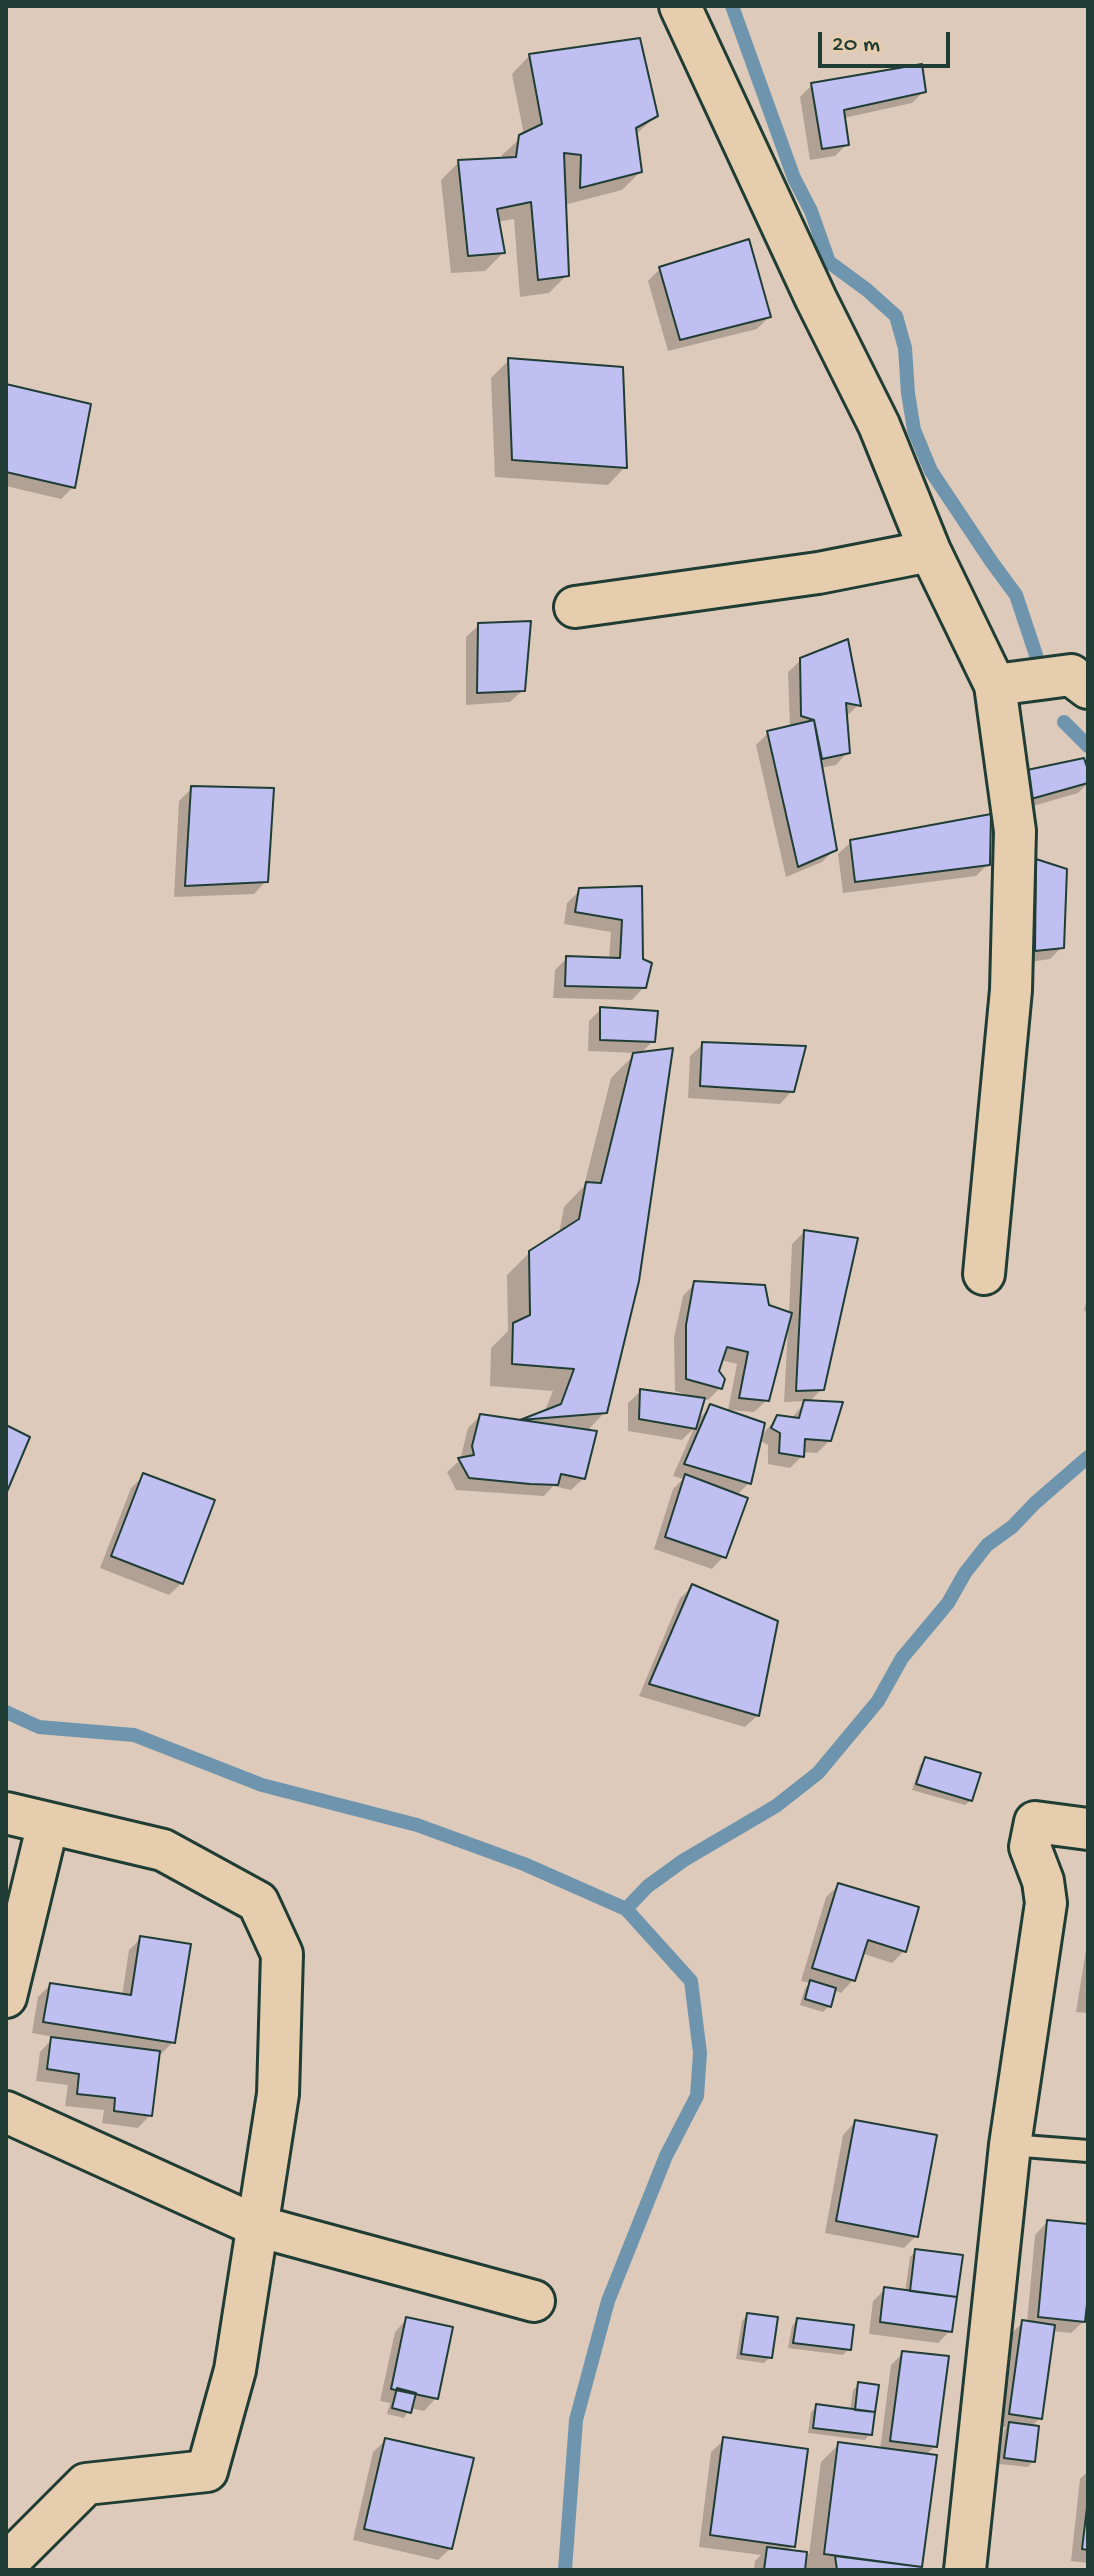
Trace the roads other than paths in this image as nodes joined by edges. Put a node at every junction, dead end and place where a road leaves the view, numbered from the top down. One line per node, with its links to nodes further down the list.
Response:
1 (680, 6): 2 (street)
2 (930, 551): 3 (street); 4 (street)
3 (575, 607)
4 (995, 685): 5 (street); 6 (street)
5 (1088, 688)
6 (984, 1274)
7 (6, 1813): 8 (street)
8 (48, 1823): 10 (street); 14 (street)
9 (1088, 1829): 12 (street)
10 (6, 1997)
11 (6, 2112): 14 (street)
12 (1010, 2145): 13 (lane); 17 (street)
13 (1088, 2151)
14 (257, 2226): 15 (street); 16 (street)
15 (534, 2301)
16 (6, 2570)
17 (965, 2570)

